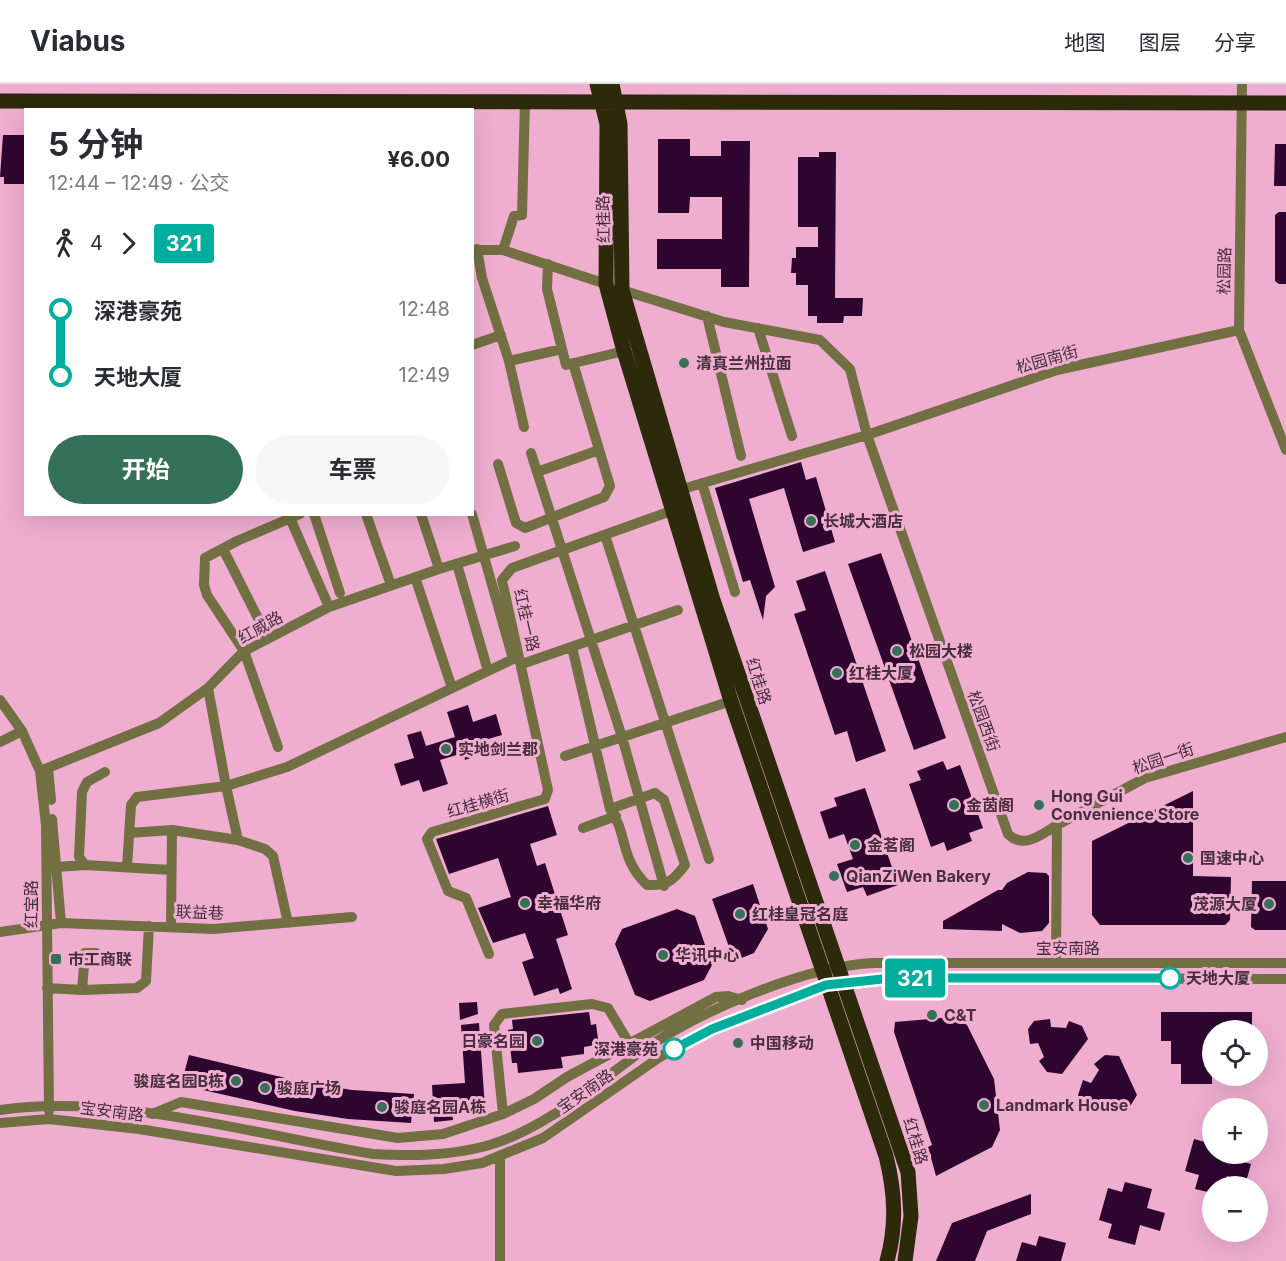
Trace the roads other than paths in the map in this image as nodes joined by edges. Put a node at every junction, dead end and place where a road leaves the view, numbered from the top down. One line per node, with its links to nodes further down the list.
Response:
1 (597, 84): 6 (main road)
2 (612, 84): 6 (main road)
3 (1242, 84): 8 (street, 松园路)
4 (0, 101): 9 (main road)
5 (525, 101): 6 (main road); 9 (main road); 11 (street)
6 (608, 102): 8 (main road); 13 (main road, 红桂路); 14 (main road, 红桂路)
7 (1286, 103): 8 (main road)
8 (1242, 104): 17 (street, 松园路)
9 (242, 105)
10 (475, 249): 11 (street); 18 (street)
11 (503, 250): 12 (street)
12 (548, 264): 13 (street); 20 (street)
13 (606, 284): 21 (main road, 红桂路)
14 (622, 290): 15 (street); 34 (main road, 红桂路)
15 (706, 316): 16 (street); 30 (street)
16 (758, 328): 25 (street); 26 (street)
17 (1239, 330): 25 (street, 松园南街); 28 (street, 松园路)
18 (501, 335): 19 (street); 22 (street)
19 (474, 344)
20 (562, 350): 22 (street); 23 (street)
21 (624, 351): 23 (street); 35 (main road, 红桂路)
22 (509, 361): 24 (street)
23 (573, 363): 27 (street)
24 (524, 428)
25 (867, 435): 33 (street, 松园南街); 80 (street, 松园西街)
26 (792, 436)
27 (599, 450): 32 (street); 41 (street)
28 (1286, 450)
29 (531, 453): 32 (street)
30 (741, 456)
31 (498, 464): 41 (street)
32 (537, 472): 41 (street)
33 (702, 483): 34 (street, 松园南街); 51 (street)
34 (679, 490): 102 (main road, 红桂路)
35 (671, 511): 42 (street, 红桂一路); 65 (main road, 红桂路)
36 (315, 516): 52 (street)
37 (367, 516): 50 (street)
38 (422, 516): 48 (street)
39 (473, 516): 46 (street)
40 (295, 517): 44 (street); 53 (street)
41 (553, 517): 45 (street)
42 (605, 535): 45 (street, 红桂一路); 55 (street)
43 (515, 546): 46 (street, 红威路)
44 (223, 549): 56 (street); 59 (street)
45 (562, 550): 57 (street); 60 (street, 红桂一路)
46 (484, 556): 47 (street, 红威路); 61 (street)
47 (457, 564): 48 (street, 红威路); 61 (street)
48 (439, 568): 49 (street, 红威路)
49 (415, 577): 50 (street, 红威路); 63 (street)
50 (391, 585): 53 (street, 红威路)
51 (735, 592)
52 (340, 593)
53 (329, 607): 56 (street, 红威路)
54 (678, 610): 55 (street)
55 (634, 624): 57 (street); 66 (street)
56 (268, 638): 59 (street, 红威路)
57 (591, 640): 58 (street); 68 (street)
58 (572, 646): 60 (street); 71 (street)
59 (244, 651): 62 (street, 红威路); 72 (street)
60 (522, 664): 76 (street, 红桂一路)
61 (488, 671): 63 (street)
62 (208, 688): 74 (street, 红威路); 77 (street)
63 (452, 688): 77 (street)
64 (0, 700): 67 (street, 红宝路)
65 (731, 701): 66 (street); 102 (main road, 红桂路)
66 (665, 723): 68 (street); 85 (street)
67 (22, 731): 70 (street); 74 (street, 红宝路)
68 (622, 737): 71 (street); 78 (street)
69 (1286, 737): 80 (street, 松园一街)
70 (0, 742)
71 (594, 746): 73 (street); 79 (street)
72 (278, 747)
73 (565, 756)
74 (44, 770): 87 (street); 94 (street, 红宝路)
75 (105, 772): 86 (street)
76 (546, 777): 99 (street, 红桂横街)
77 (226, 786): 83 (street); 84 (street)
78 (638, 799): 79 (street); 90 (street); 90 (street)
79 (613, 812): 81 (street); 90 (street)
80 (1057, 825): 100 (street)
81 (583, 828)
82 (172, 830): 83 (street); 84 (street); 89 (street)
83 (129, 832): 88 (street)
84 (238, 840): 93 (street)
85 (709, 859)
86 (86, 865): 87 (street); 88 (street)
87 (57, 867): 92 (street)
88 (127, 867): 89 (street)
89 (171, 870): 96 (street)
90 (664, 886)
91 (352, 917): 93 (street, 联益巷)
92 (61, 923): 94 (street, 联益巷); 95 (street, 联益巷)
93 (288, 924): 96 (street, 联益巷)
94 (46, 925): 97 (street, 联益巷); 104 (street, 红宝路)
95 (149, 926): 96 (street, 联益巷); 105 (street)
96 (171, 926)
97 (0, 932)
98 (96, 953): 105 (street)
99 (489, 954)
100 (1056, 963): 101 (street, 宝安南路); 102 (street, 宝安南路)
101 (1286, 963)
102 (831, 976): 103 (street, 宝安南路); 106 (street, 宝安南路); 116 (street, 宝安南路); 118 (main road, 红桂路); 119 (main road, 红桂路)
103 (1286, 979)
104 (47, 988): 105 (street); 108 (street, 红宝路)
105 (82, 990)
106 (742, 1000): 107 (street); 115 (street, 宝安南路)
107 (629, 1043): 111 (street); 111 (street)
108 (49, 1104): 109 (street, 宝安南路); 110 (street, 宝安南路); 112 (street, 红宝路)
109 (0, 1110)
110 (151, 1114): 114 (street); 115 (street, 宝安南路)
111 (502, 1114): 114 (street)
112 (49, 1119): 113 (street, 宝安南路); 116 (street, 宝安南路)
113 (0, 1123)
114 (443, 1134): 115 (street)
115 (421, 1156)
116 (500, 1157): 117 (street)
117 (500, 1261)
118 (887, 1261)
119 (905, 1261)

